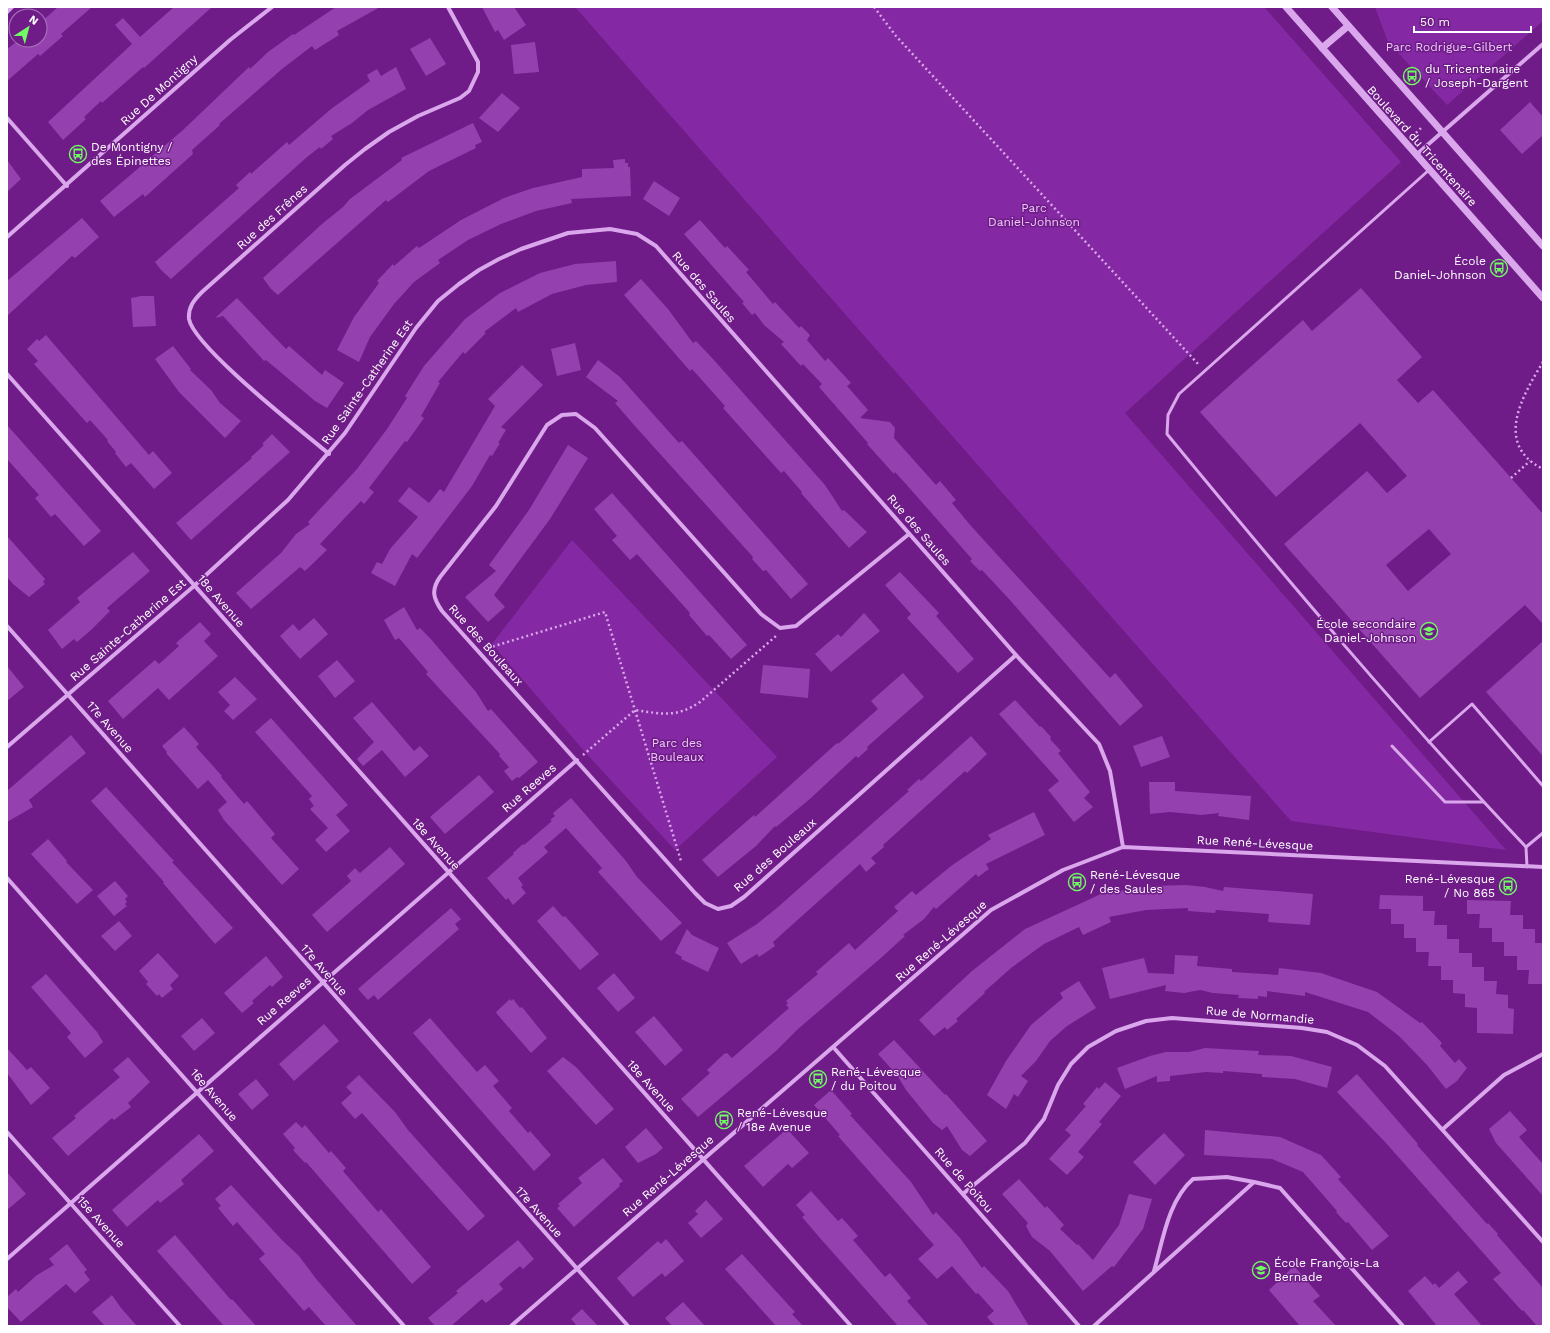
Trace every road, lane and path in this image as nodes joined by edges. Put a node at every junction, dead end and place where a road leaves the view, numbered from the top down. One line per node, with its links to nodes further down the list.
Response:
1 (12, 7): 7 (street)
2 (272, 7): 17 (street, Rue De Montigny)
3 (448, 7): 25 (street, Rue des Frênes)
4 (874, 7): 23 (path)
5 (1286, 7): 10 (street, Boulevard du Tricentenaire)
6 (1332, 7): 8 (street, Boulevard du Tricentenaire)
7 (7, 12)
8 (1348, 26): 10 (street); 13 (street, Boulevard du Tricentenaire)
9 (1543, 44): 13 (street)
10 (1322, 48): 15 (street, Boulevard du Tricentenaire)
11 (7, 118): 17 (street)
12 (1424, 125): 14 (path)
13 (1442, 132): 15 (street); 20 (street, Boulevard du Tricentenaire)
14 (1416, 133)
15 (1416, 155): 16 (street, Boulevard du Tricentenaire)
16 (1429, 170): 21 (street, Boulevard du Tricentenaire); 23 (lane)
17 (67, 186): 18 (street, Rue De Montigny)
18 (7, 237)
19 (656, 246): 25 (street, Rue Sainte-Catherine Est); 29 (street, Rue des Saules)
20 (1543, 246)
21 (1543, 298)
22 (1543, 362): 26 (path)
23 (1204, 372): 37 (lane)
24 (7, 374): 30 (street, 18e Avenue)
25 (329, 454): 30 (street, Rue Sainte-Catherine Est)
26 (1530, 461): 27 (path); 28 (path)
27 (1543, 469)
28 (1511, 478)
29 (909, 534): 32 (street); 34 (street, Rue des Saules)
30 (194, 586): 35 (street, Rue Sainte-Catherine Est); 49 (street, 18e Avenue)
31 (7, 626): 35 (street, 17e Avenue)
32 (785, 627): 33 (street, Rue des Bouleaux); 36 (path)
33 (478, 651): 36 (path); 40 (street, Rue des Bouleaux)
34 (1016, 655): 40 (street, Rue des Bouleaux); 44 (street, Rue des Saules)
35 (67, 695): 39 (street, Rue Sainte-Catherine Est); 51 (street, 17e Avenue)
36 (635, 710): 40 (path); 46 (path)
37 (1429, 742): 41 (lane); 42 (lane)
38 (1392, 746): 42 (lane)
39 (7, 747)
40 (577, 760): 49 (street, Rue Reeves)
41 (1543, 786)
42 (1483, 802): 45 (lane)
43 (1543, 833): 45 (lane)
44 (1124, 847): 48 (street, Rue René-Lévesque); 52 (street, Rue René-Lévesque)
45 (1526, 847): 48 (lane)
46 (682, 863)
47 (1543, 867): 48 (street, Rue René-Lévesque)
48 (1528, 868)
49 (448, 872): 51 (street, Rue Reeves); 57 (street, 18e Avenue)
50 (7, 878): 54 (street, 16e Avenue)
51 (322, 982): 54 (street, Rue Reeves); 63 (street, 17e Avenue)
52 (834, 1048): 57 (street, Rue René-Lévesque); 59 (street, Rue de Poitou)
53 (1543, 1054): 55 (street)
54 (197, 1091): 60 (street, Rue Reeves); 66 (street, 16e Avenue)
55 (1443, 1129): 59 (street, Rue de Normandie); 61 (street, Rue de Normandie)
56 (7, 1132): 60 (street, 15e Avenue)
57 (702, 1160): 63 (street, Rue René-Lévesque); 69 (street, 18e Avenue)
58 (1254, 1182): 64 (street); 64 (street); 72 (street)
59 (964, 1194): 70 (street, Rue de Poitou)
60 (71, 1204): 62 (street, Rue Reeves); 65 (street, 15e Avenue)
61 (1543, 1242)
62 (7, 1259)
63 (576, 1269): 67 (street, Rue René-Lévesque); 68 (street, 17e Avenue)
64 (1154, 1271): 71 (street)
65 (180, 1326)
66 (404, 1326)
67 (511, 1326)
68 (628, 1326)
69 (851, 1326)
70 (1079, 1326)
71 (1094, 1326)
72 (1403, 1326)

